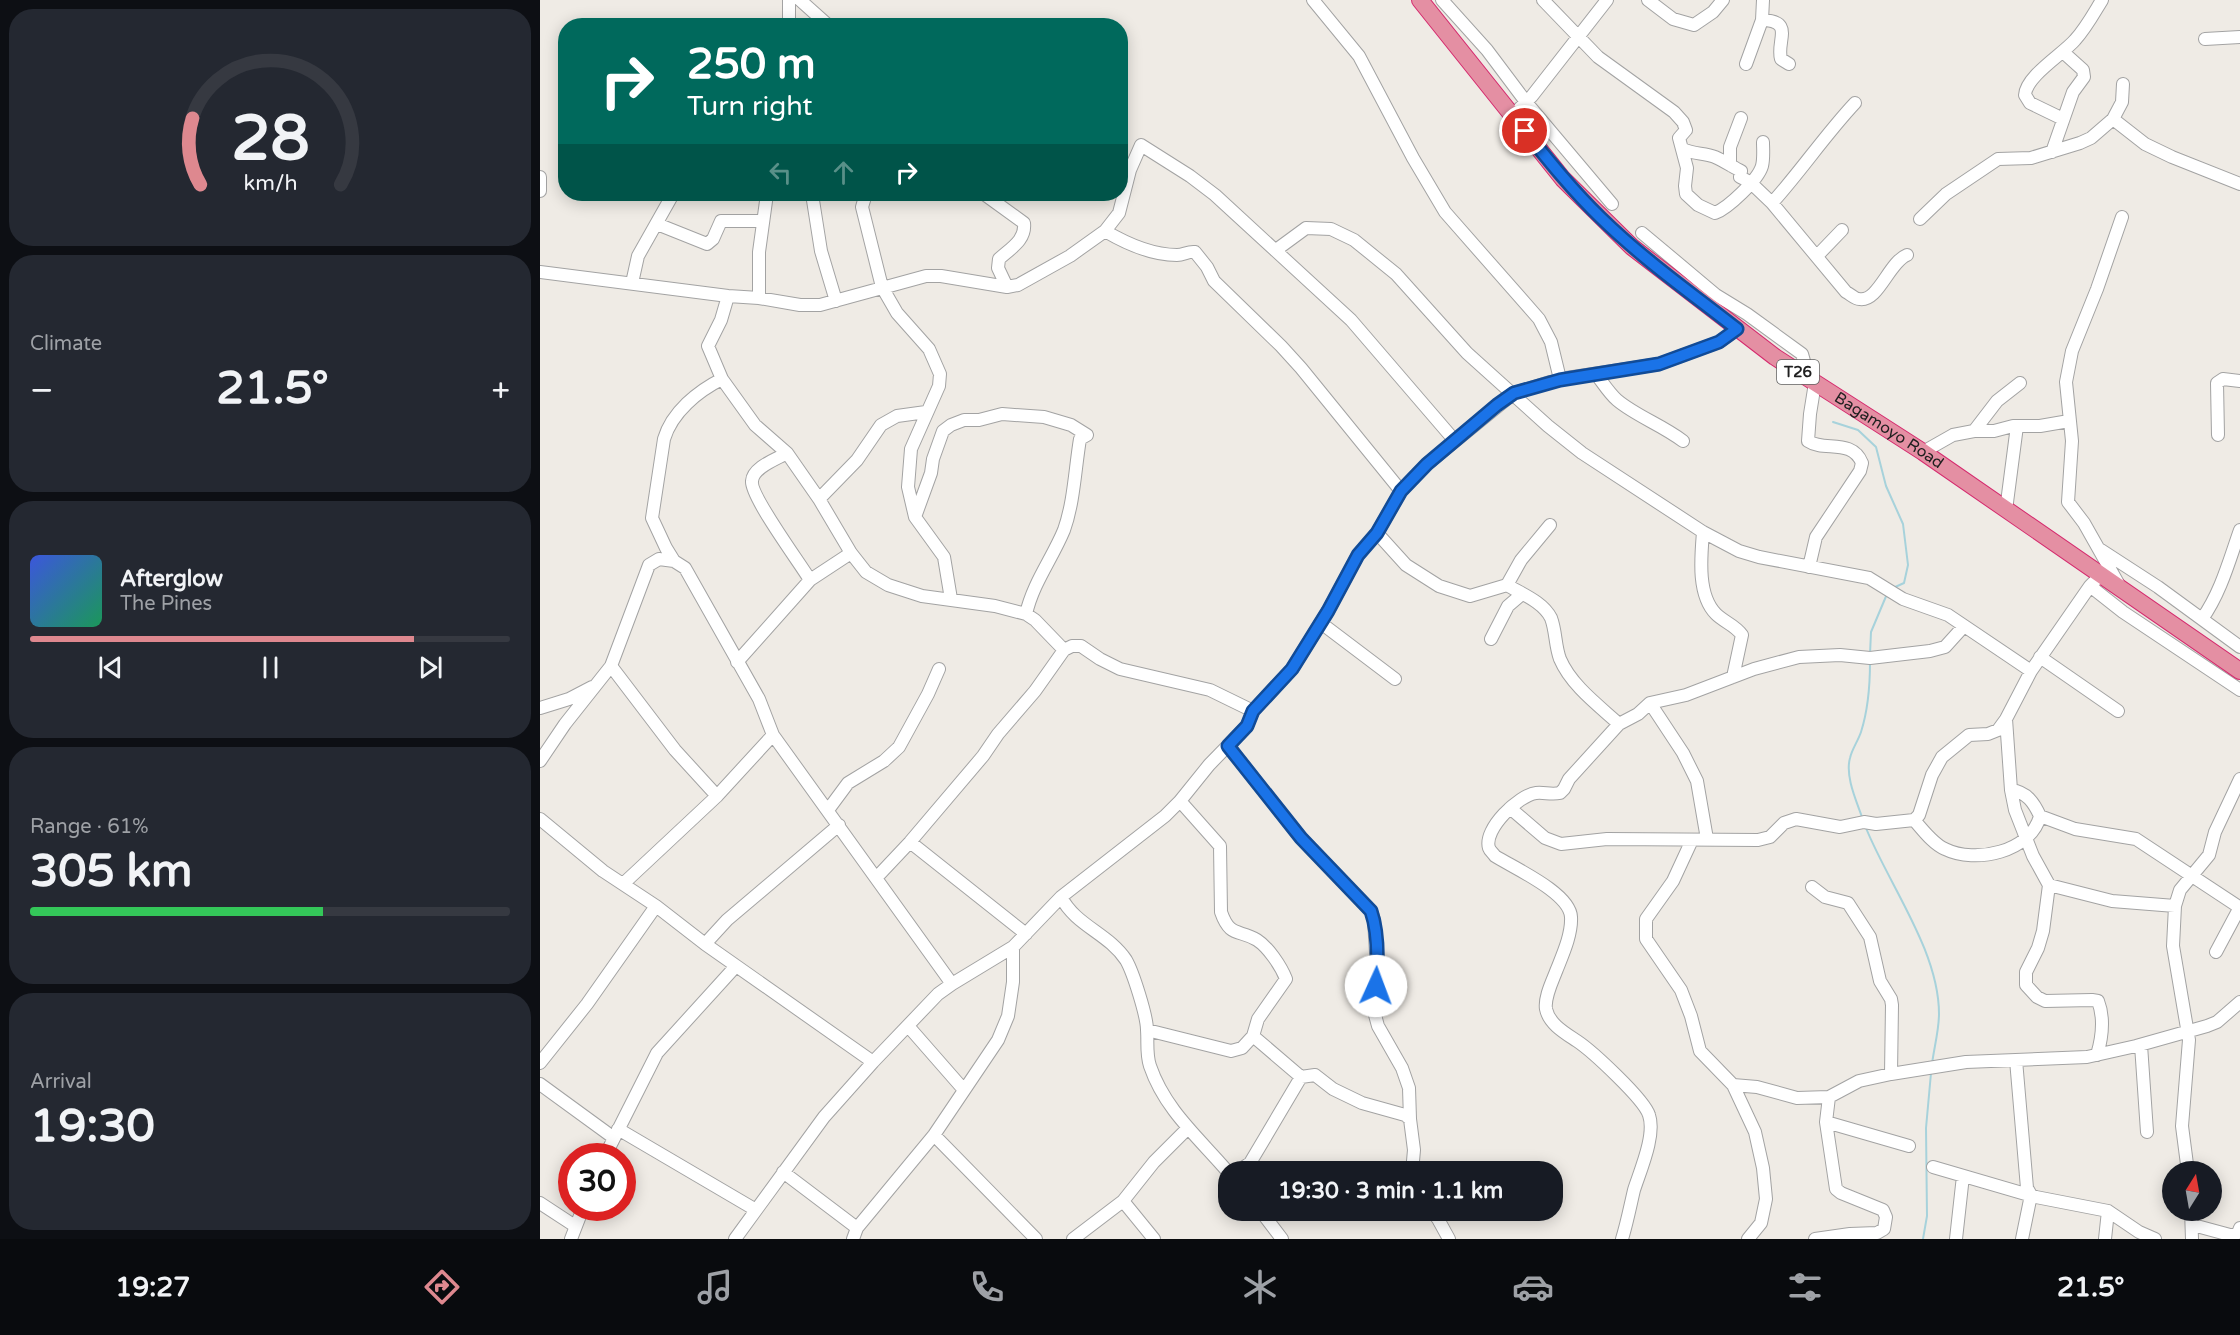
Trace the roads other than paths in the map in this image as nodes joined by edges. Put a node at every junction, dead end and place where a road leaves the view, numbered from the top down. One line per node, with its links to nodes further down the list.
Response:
1 (789, 0): 12 (street)
2 (800, 0): 13 (street)
3 (1312, 0): 66 (street)
4 (1420, 0): 24 (highway, Bagamoyo Road / T26)
5 (1442, 0): 22 (street)
6 (1543, 0): 15 (street)
7 (1607, 0): 15 (street)
8 (1648, 0): 9 (street)
9 (1723, 0)
10 (1763, 0): 14 (street)
11 (2102, 0): 18 (street)
12 (789, 18)
13 (820, 18)
14 (1762, 20): 19 (street); 20 (street)
15 (1580, 37): 22 (street); 29 (street)
16 (2240, 37): 17 (street)
17 (2205, 39)
18 (2063, 52): 26 (street); 26 (street)
19 (1746, 64)
20 (1789, 64)
21 (2123, 84): 27 (street)
22 (1526, 102): 24 (street); 44 (street)
23 (1855, 103): 43 (street)
24 (1513, 115): 62 (highway, Bagamoyo Road / T26)
25 (1741, 118): 31 (street)
26 (2062, 119): 30 (street)
27 (2113, 119): 30 (street); 35 (street)
28 (1762, 142): 34 (street)
29 (1683, 149): 31 (street); 34 (street)
30 (2052, 152): 46 (street)
31 (1730, 165): 34 (street)
32 (540, 177): 36 (street)
33 (1128, 179): 52 (street)
34 (1750, 182): 43 (street)
35 (2240, 183)
36 (540, 191)
37 (670, 201): 48 (street)
38 (766, 201): 47 (street)
39 (813, 201): 61 (street)
40 (864, 201): 57 (street)
41 (994, 201): 58 (street)
42 (1123, 201): 50 (street)
43 (1772, 203): 54 (street)
44 (1612, 204)
45 (2122, 218): 72 (street)
46 (1920, 219)
47 (762, 221): 48 (street); 60 (street)
48 (657, 224): 56 (street)
49 (1842, 230): 54 (street)
50 (1105, 231): 58 (street); 80 (street)
51 (1642, 233): 62 (street)
52 (1275, 250): 70 (street); 76 (street)
53 (1907, 255): 54 (street)
54 (1817, 256)
55 (540, 272): 56 (street)
56 (632, 283): 59 (street)
57 (882, 287): 58 (street); 61 (street); 71 (street)
58 (1007, 287)
59 (728, 296): 60 (street); 65 (street)
60 (759, 298): 61 (street)
61 (836, 301)
62 (1713, 301): 63 (highway, Bagamoyo Road / T26); 67 (street)
63 (1737, 329): 64 (street); 67 (highway, Bagamoyo Road / T26)
64 (1596, 374): 66 (street); 77 (street)
65 (722, 379): 79 (street); 90 (street)
66 (1560, 380): 70 (street)
67 (1812, 381): 78 (highway, Bagamoyo Road / T26); 91 (street)
68 (2240, 381): 75 (street)
69 (2020, 383): 74 (street)
70 (1514, 393): 76 (street); 86 (street)
71 (926, 412): 81 (street); 83 (street)
72 (2069, 421): 73 (street); 88 (street)
73 (2017, 426): 74 (street); 82 (street)
74 (1974, 431): 78 (street)
75 (2218, 435)
76 (1455, 441): 80 (street)
77 (1683, 441)
78 (1923, 452): 82 (highway, Bagamoyo Road / T26)
79 (787, 453): 81 (street); 92 (street)
80 (1401, 491): 87 (street)
81 (819, 499): 89 (street)
82 (2006, 510): 93 (highway, Bagamoyo Road / T26)
83 (915, 517): 97 (street); 98 (street)
84 (1550, 525): 94 (street)
85 (2240, 530): 99 (street)
86 (1703, 532): 91 (street); 111 (street)
87 (1377, 533): 94 (street); 100 (street)
88 (2097, 547): 95 (street); 99 (street)
89 (851, 553): 92 (street); 97 (street)
90 (675, 561): 106 (street); 107 (street)
91 (1809, 567): 101 (street)
92 (810, 580): 106 (street)
93 (2096, 582): 95 (highway, Bagamoyo Road / T26); 105 (street); 114 (street)
94 (1507, 585): 96 (street)
95 (2123, 591): 110 (highway, Bagamoyo Road / T26)
96 (1521, 594): 102 (street); 120 (street)
97 (951, 599): 98 (street)
98 (1026, 614): 104 (street)
99 (2202, 619): 103 (street)
100 (1321, 623): 112 (street); 117 (street)
101 (1964, 626): 109 (street); 111 (street)
102 (1491, 639)
103 (2240, 647)
104 (1064, 650): 117 (street); 137 (street)
105 (2040, 657): 109 (street); 118 (street)
106 (737, 662): 121 (street)
107 (611, 666): 113 (street); 126 (street)
108 (939, 669): 129 (street)
109 (2031, 671): 119 (street)
110 (2240, 671)
111 (1733, 677): 115 (street)
112 (1395, 679)
113 (595, 686): 116 (street); 123 (street)
114 (2240, 690)
115 (1650, 703): 120 (street); 134 (street)
116 (540, 708)
117 (1253, 711): 122 (street)
118 (2118, 711)
119 (2006, 718): 125 (street); 132 (street)
120 (1619, 724): 128 (street)
121 (773, 735): 126 (street); 129 (street)
122 (1228, 746): 127 (street); 169 (street)
123 (540, 761)
124 (2240, 779): 138 (street)
125 (2011, 790): 130 (street); 135 (street)
126 (717, 796): 140 (street)
127 (1180, 801): 143 (street); 157 (street)
128 (1510, 808): 136 (street); 204 (street)
129 (828, 810): 133 (street)
130 (2040, 816): 135 (street); 138 (street)
131 (540, 819): 140 (street)
132 (1914, 820): 134 (street); 135 (street)
133 (839, 825): 139 (street); 148 (street)
134 (1707, 838): 136 (street)
135 (2027, 839): 141 (street)
136 (1692, 840): 166 (street)
137 (909, 842): 139 (street); 147 (street)
138 (2192, 875): 145 (street); 146 (street)
139 (877, 877): 152 (street)
140 (623, 884): 144 (street)
141 (2049, 885): 145 (street); 159 (street)
142 (1812, 887): 163 (street)
143 (1061, 897): 147 (street); 155 (street)
144 (656, 906): 148 (street); 162 (street)
145 (2175, 906): 156 (street)
146 (2240, 907): 150 (street)
147 (1026, 934): 149 (street)
148 (705, 944): 151 (street)
149 (1013, 947): 152 (street); 167 (street)
150 (2216, 952)
151 (736, 966): 161 (street); 173 (street)
152 (952, 984): 154 (street)
153 (2240, 1002): 156 (street)
154 (908, 1026): 161 (street); 167 (street)
155 (1147, 1030): 157 (street); 171 (street)
156 (2189, 1032): 158 (street); 180 (street)
157 (1253, 1036): 164 (street)
158 (2141, 1045): 159 (street); 172 (street)
159 (2097, 1055): 160 (street)
160 (2016, 1060): 163 (street); 184 (street)
161 (873, 1062): 182 (street)
162 (540, 1063)
163 (1891, 1074): 168 (street)
164 (1301, 1077): 169 (street); 178 (street)
165 (540, 1084): 173 (street)
166 (1733, 1085): 168 (street); 205 (street)
167 (964, 1090): 174 (street)
168 (1829, 1097): 170 (street)
169 (1410, 1119): 179 (street)
170 (1826, 1122): 176 (street); 206 (street)
171 (1187, 1129): 177 (street); 185 (street)
172 (2147, 1132)
173 (616, 1134): 175 (street); 187 (street)
174 (934, 1135): 196 (street); 199 (street)
175 (612, 1143)
176 (1909, 1146)
177 (1219, 1161)
178 (1251, 1161)
179 (1413, 1161)
180 (2187, 1161)
181 (1934, 1167): 183 (street)
182 (783, 1172): 187 (street); 196 (street)
183 (1963, 1176): 184 (street); 207 (street)
184 (2031, 1195): 188 (street); 208 (street)
185 (1123, 1201): 200 (street); 201 (street)
186 (540, 1203): 194 (street)
187 (756, 1210): 198 (street)
188 (2108, 1210): 209 (street); 210 (street)
189 (577, 1221): 194 (street)
190 (1268, 1221): 202 (street)
191 (1439, 1221): 203 (street)
192 (2192, 1221): 193 (street)
193 (2193, 1225): 195 (street); 211 (street)
194 (575, 1226): 197 (street)
195 (2240, 1228)
196 (855, 1234)
197 (571, 1239)
198 (735, 1239)
199 (1036, 1239)
200 (1073, 1239)
201 (1154, 1239)
202 (1282, 1239)
203 (1449, 1239)
204 (1622, 1239)
205 (1748, 1239)
206 (1815, 1239)
207 (1956, 1239)
208 (2022, 1239)
209 (2104, 1239)
210 (2155, 1239)
211 (2192, 1239)

